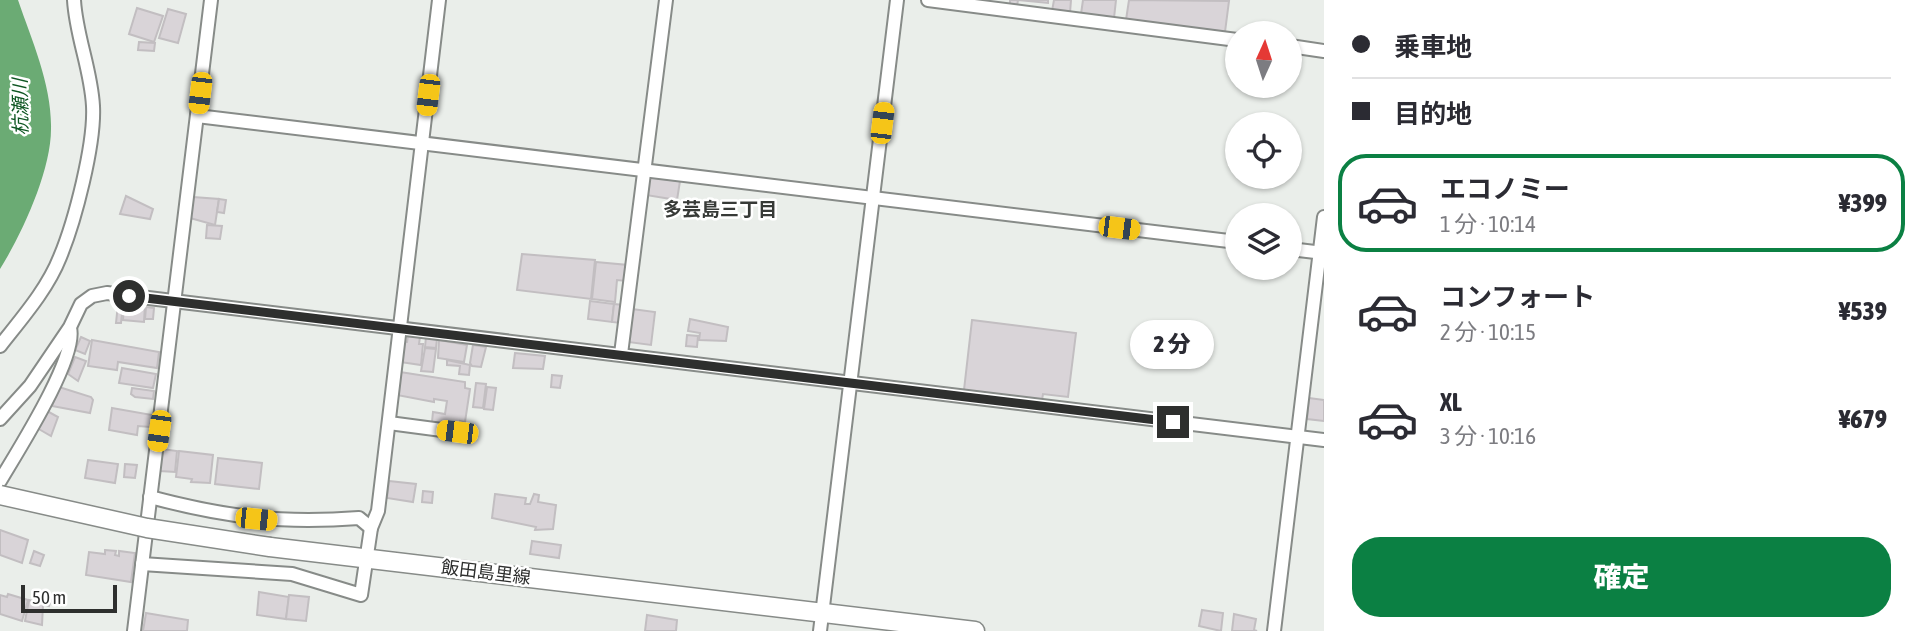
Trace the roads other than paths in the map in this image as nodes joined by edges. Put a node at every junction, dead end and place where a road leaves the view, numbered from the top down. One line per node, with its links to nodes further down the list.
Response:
1 (74, 0): 21 (street)
2 (211, 0): 10 (street)
3 (439, 0): 11 (street)
4 (666, 0): 12 (street)
5 (897, 0): 13 (street)
6 (928, 0): 7 (street)
7 (1225, 38)
8 (1302, 48): 9 (street)
9 (1324, 51)
10 (197, 116): 11 (street); 18 (street)
11 (422, 143): 12 (street); 20 (street)
12 (645, 169): 13 (street); 22 (street)
13 (873, 197): 15 (street); 23 (street)
14 (1324, 217): 17 (street)
15 (1225, 241)
16 (1302, 250): 17 (street)
17 (1322, 253): 27 (street)
18 (174, 301): 19 (street); 20 (street); 31 (street)
19 (70, 327): 24 (street); 29 (street)
20 (400, 327): 22 (street); 25 (street)
21 (0, 346)
22 (621, 354): 23 (street)
23 (849, 382): 27 (street); 35 (street)
24 (0, 419)
25 (388, 423): 26 (street); 32 (street)
26 (457, 432)
27 (1298, 437): 28 (street); 38 (street)
28 (1324, 440)
29 (0, 481)
30 (0, 495): 33 (main road, 飯田島里線, bridge)
31 (150, 498): 32 (street); 34 (street)
32 (371, 528): 33 (street)
33 (368, 558): 34 (street); 35 (main road, 飯田島里線)
34 (142, 564): 36 (street)
35 (821, 622): 37 (main road, 飯田島里線)
36 (134, 631)
37 (975, 631)
38 (1275, 631)

